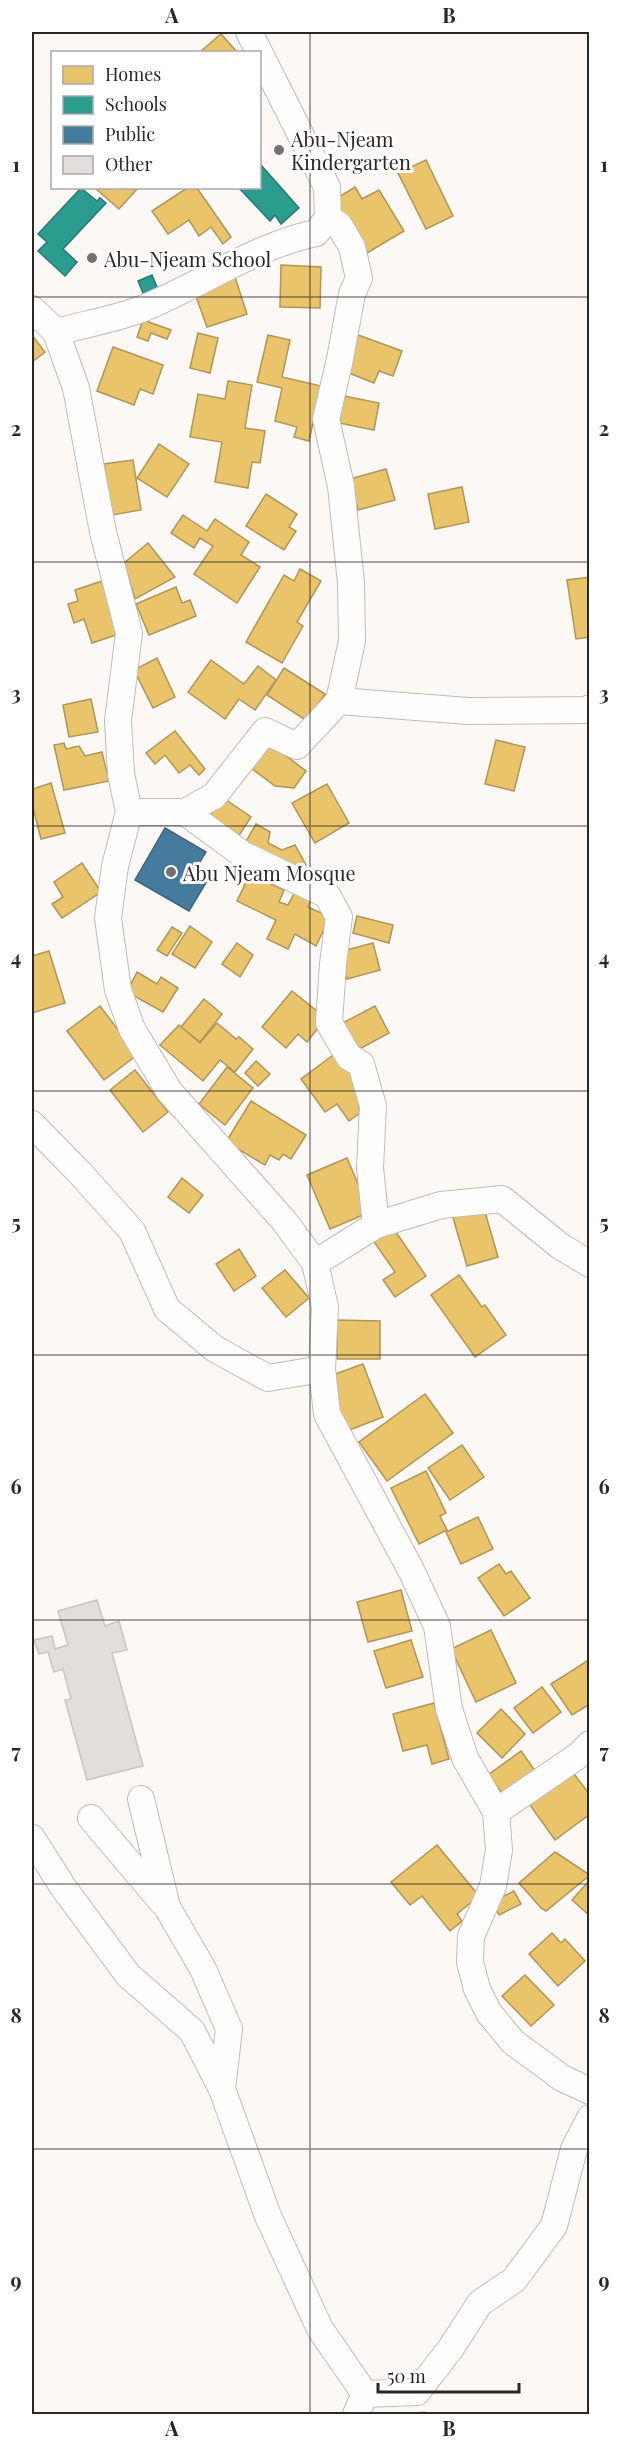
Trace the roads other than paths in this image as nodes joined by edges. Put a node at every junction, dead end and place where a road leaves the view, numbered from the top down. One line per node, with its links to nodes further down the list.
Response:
1 (249, 32): 2 (street)
2 (259, 51)
3 (261, 56): 4 (street)
4 (328, 218): 6 (street); 7 (street)
5 (32, 309): 6 (street)
6 (56, 332): 9 (street)
7 (339, 701): 8 (street); 10 (street)
8 (590, 708)
9 (129, 812): 10 (street); 13 (street)
10 (185, 812): 12 (street)
11 (32, 1124): 15 (street)
12 (376, 1225): 13 (street); 14 (street)
13 (315, 1263): 15 (street)
14 (590, 1264)
15 (322, 1369): 18 (street)
16 (590, 1744): 18 (street)
17 (141, 1799): 21 (street)
18 (496, 1812): 23 (street)
19 (91, 1818): 21 (street)
20 (32, 1838): 22 (street)
21 (167, 1907): 22 (street)
22 (222, 2089): 25 (street)
23 (590, 2091)
24 (590, 2118): 25 (street)
25 (361, 2404)

